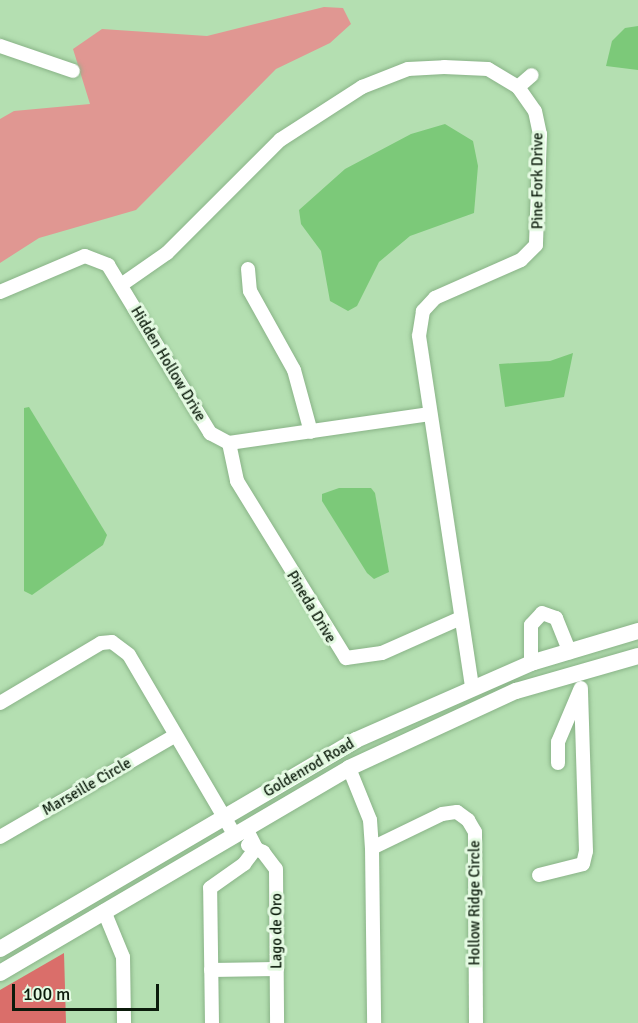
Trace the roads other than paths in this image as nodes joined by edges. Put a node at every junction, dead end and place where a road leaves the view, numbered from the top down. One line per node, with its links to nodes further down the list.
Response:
1 (0, 46): 2 (street)
2 (73, 70)
3 (532, 75): 4 (street)
4 (518, 87): 6 (street, Pine Fork Drive); 8 (street, Pine Fork Drive)
5 (248, 269): 9 (street)
6 (121, 285): 7 (street, Hidden Hollow Drive); 10 (street, Hidden Hollow Drive)
7 (0, 292)
8 (430, 414): 9 (street); 11 (street, Pine Fork Drive)
9 (311, 432): 10 (street)
10 (228, 443): 11 (street, Pineda Drive)
11 (461, 618): 17 (street, Pine Fork Drive)
12 (638, 631): 13 (main road, Goldenrod Road)
13 (570, 652): 15 (main road, Goldenrod Road); 15 (street)
14 (638, 658): 16 (main road, Goldenrod Road)
15 (531, 664): 17 (main road, Goldenrod Road)
16 (579, 681): 20 (street); 21 (main road, Goldenrod Road); 27 (street)
17 (472, 687): 22 (main road, Goldenrod Road)
18 (0, 703): 19 (street)
19 (174, 736): 22 (street); 24 (street, Marseille Circle)
20 (558, 763)
21 (349, 768): 23 (main road, Goldenrod Road); 26 (street)
22 (223, 816): 23 (street); 29 (main road, Goldenrod Road)
23 (240, 831): 25 (street, Lago de Oro); 28 (main road, Goldenrod Road)
24 (0, 837)
25 (256, 848): 30 (street, Lago de Oro); 31 (street)
26 (372, 848): 36 (street); 37 (street, Hollow Ridge Circle)
27 (539, 875)
28 (104, 911): 32 (main road, Goldenrod Road); 33 (street)
29 (0, 949)
30 (277, 969): 31 (street); 35 (street, Lago de Oro)
31 (211, 970): 34 (street)
32 (0, 973)
33 (124, 1023)
34 (212, 1023)
35 (277, 1023)
36 (374, 1023)
37 (476, 1023)

